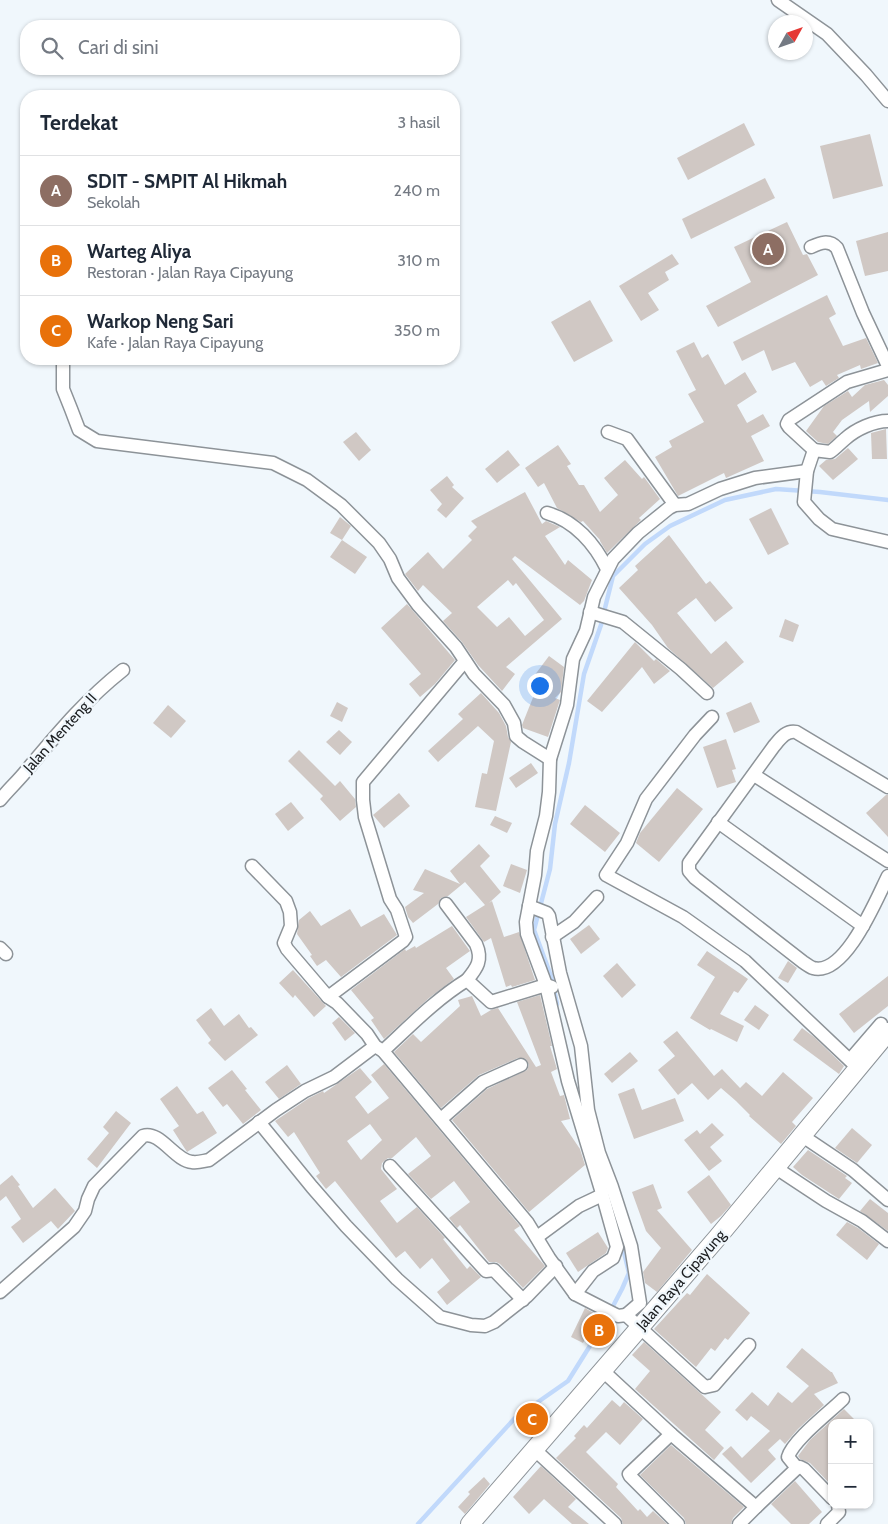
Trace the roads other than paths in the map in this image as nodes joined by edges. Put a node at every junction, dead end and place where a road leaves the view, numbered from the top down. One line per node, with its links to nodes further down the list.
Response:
1 (778, 0): 2 (street)
2 (888, 101)
3 (811, 247): 5 (street)
4 (63, 365): 16 (street)
5 (888, 366)
6 (888, 370): 9 (street)
7 (888, 421): 9 (street)
8 (608, 432): 11 (street)
9 (814, 450): 10 (street)
10 (806, 475): 11 (street); 13 (street)
11 (675, 505): 14 (street)
12 (547, 513): 14 (street)
13 (888, 542)
14 (607, 569): 15 (street)
15 (590, 612): 18 (street); 20 (street)
16 (465, 661): 20 (street); 35 (street)
17 (123, 670): 23 (street, Jalan Menteng II)
18 (707, 693)
19 (712, 717): 38 (street)
20 (550, 759): 30 (street)
21 (754, 775): 22 (street); 24 (street); 25 (street)
22 (888, 787)
23 (0, 800)
24 (718, 822): 31 (street); 31 (street)
25 (888, 861)
26 (252, 866): 35 (street)
27 (888, 876): 31 (street)
28 (597, 897): 32 (street)
29 (446, 904): 33 (street)
30 (536, 909): 32 (street); 34 (street)
31 (863, 926)
32 (552, 937): 34 (street)
33 (467, 980): 34 (street); 37 (street)
34 (555, 988): 45 (street); 53 (street)
35 (328, 998): 37 (street)
36 (885, 1028): 38 (main road, Jalan Raya Cipayung)
37 (379, 1049): 40 (street); 41 (street)
38 (854, 1064): 42 (main road, Jalan Raya Cipayung)
39 (521, 1065): 40 (street)
40 (440, 1119): 47 (street)
41 (259, 1122): 50 (street); 52 (street)
42 (801, 1135): 44 (main road, Jalan Raya Cipayung); 46 (street)
43 (390, 1166): 52 (street)
44 (776, 1168): 48 (street); 53 (main road, Jalan Raya Cipayung)
45 (602, 1194): 47 (street); 51 (street)
46 (888, 1200)
47 (537, 1237): 49 (street)
48 (888, 1241)
49 (556, 1266): 51 (street); 52 (street)
50 (0, 1292)
51 (575, 1294): 54 (street)
52 (523, 1300)
53 (644, 1315): 54 (street); 54 (street); 55 (street); 56 (main road, Jalan Raya Cipayung)
54 (622, 1316)
55 (750, 1345)
56 (603, 1371): 58 (street); 59 (main road, Jalan Raya Cipayung)
57 (844, 1398): 60 (street)
58 (671, 1434): 62 (street); 66 (street)
59 (535, 1450): 64 (main road, Jalan Raya Cipayung); 65 (street)
60 (797, 1468): 61 (street); 62 (street)
61 (828, 1494)
62 (756, 1507): 67 (street)
63 (839, 1509): 68 (street)
64 (470, 1524)
65 (615, 1524)
66 (678, 1524)
67 (739, 1524)
68 (827, 1524)

